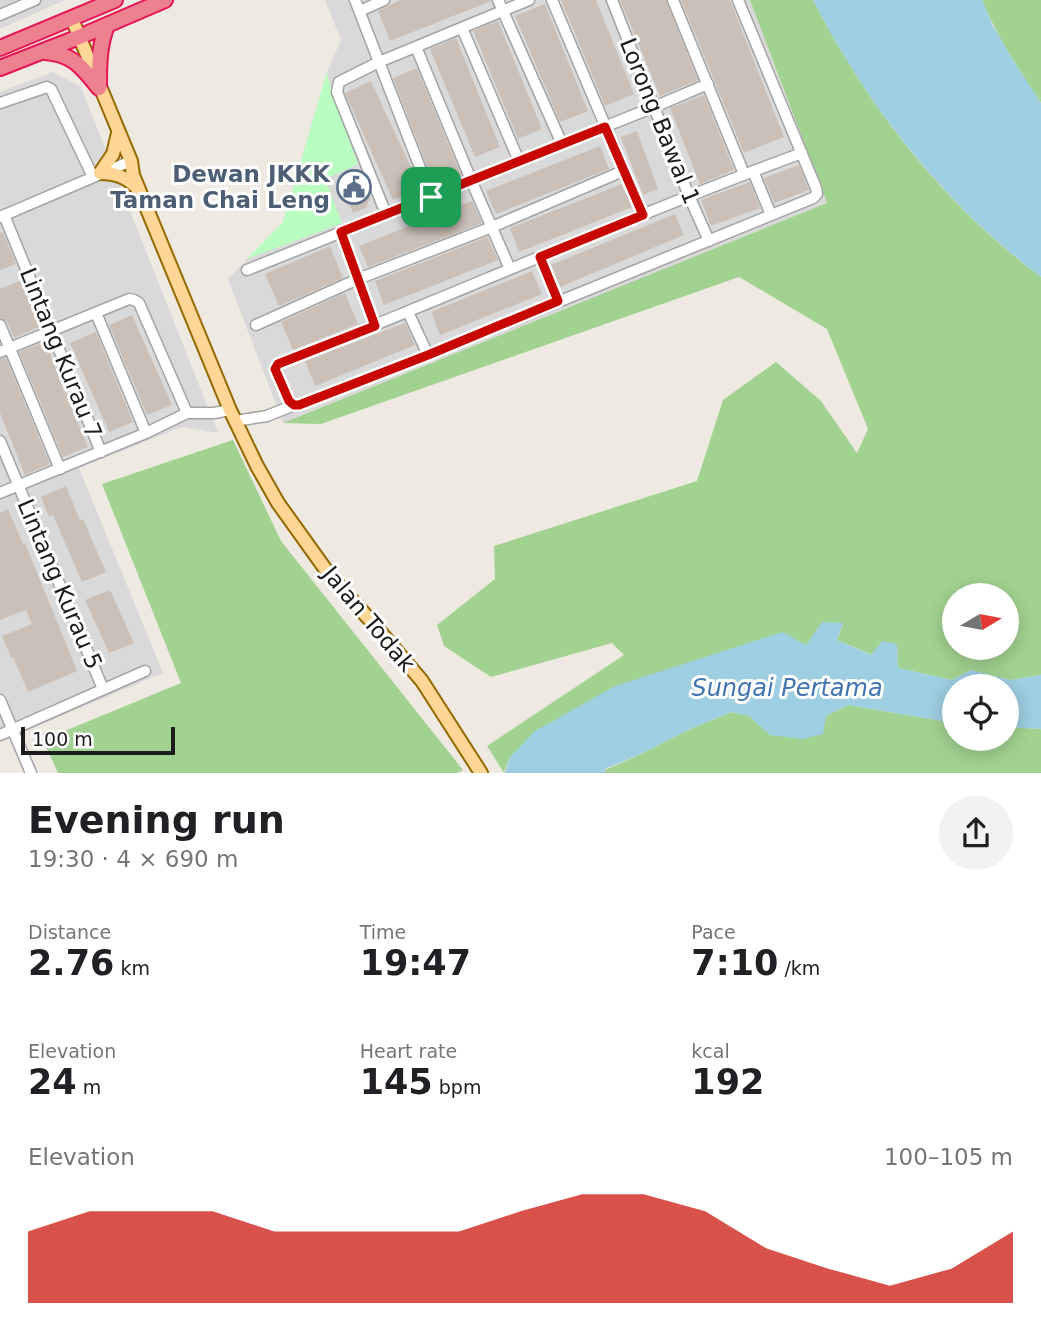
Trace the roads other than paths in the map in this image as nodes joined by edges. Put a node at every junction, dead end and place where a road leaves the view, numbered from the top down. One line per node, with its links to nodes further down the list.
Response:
1 (35, 0): 14 (street)
2 (115, 0): 15 (highway)
3 (165, 0): 16 (highway)
4 (355, 0): 12 (street)
5 (384, 0): 12 (street)
6 (498, 0): 13 (street)
7 (530, 0): 13 (street)
8 (552, 0): 28 (street)
9 (612, 0): 27 (street, Lorong Bawal 1)
10 (673, 0): 24 (street)
11 (738, 0): 31 (street)
12 (360, 11): 22 (street)
13 (503, 11): 17 (street); 30 (street)
14 (0, 15)
15 (72, 19): 18 (main road, Jalan Todak); 20 (highway)
16 (107, 25): 18 (highway); 25 (highway)
17 (462, 29): 19 (street); 33 (street)
18 (79, 37): 21 (highway); 25 (main road, Jalan Todak)
19 (416, 47): 22 (street); 37 (street)
20 (0, 48)
21 (42, 52): 23 (highway); 25 (highway)
22 (379, 62): 40 (street); 41 (street)
23 (0, 68)
24 (708, 84): 27 (street); 35 (street)
25 (99, 88): 29 (main road, Jalan Todak)
26 (0, 103): 36 (street)
27 (654, 107): 28 (street); 39 (street, Lorong Bawal 1)
28 (605, 127): 30 (street); 34 (street)
29 (119, 131): 32 (main road, Jalan Todak); 36 (main road)
30 (562, 144): 33 (street)
31 (802, 153): 35 (street); 43 (street)
32 (131, 161): 36 (street); 38 (main road, Jalan Todak); 64 (main road, Jalan Todak)
33 (519, 161): 37 (street)
34 (624, 171): 42 (street); 45 (street)
35 (749, 172): 39 (street); 43 (street)
36 (97, 175): 38 (main road); 44 (street)
37 (471, 180): 40 (street); 45 (street)
38 (140, 192): 62 (main road, Jalan Todak)
39 (689, 196): 42 (street); 47 (street, Lorong Bawal 1)
40 (431, 197): 41 (street)
41 (386, 214): 46 (street)
42 (643, 215): 48 (street)
43 (771, 215): 47 (street)
44 (2, 216): 58 (street, Lintang Kurau 7)
45 (492, 227): 49 (street); 51 (street)
46 (341, 232): 50 (street); 51 (street)
47 (709, 241): 52 (street)
48 (540, 257): 49 (street); 52 (street)
49 (510, 269): 53 (street)
50 (247, 270)
51 (358, 279): 56 (street); 57 (street)
52 (558, 301): 60 (street)
53 (408, 312): 57 (street); 60 (street)
54 (96, 313): 58 (street); 63 (street); 65 (street)
55 (0, 325): 59 (street)
56 (256, 325)
57 (375, 326): 61 (street)
58 (52, 331): 59 (street); 67 (street, Lintang Kurau 7)
59 (5, 350): 69 (street)
60 (428, 355): 61 (street)
61 (294, 405): 64 (street)
62 (230, 410): 63 (street); 68 (main road, Jalan Todak)
63 (187, 413): 65 (street)
64 (241, 420): 68 (main road, Jalan Todak)
65 (146, 433): 67 (street)
66 (0, 441): 70 (street, Lintang Kurau 5)
67 (101, 452): 69 (street)
68 (257, 466): 78 (main road, Jalan Todak)
69 (60, 469): 70 (street)
70 (19, 486): 71 (street); 73 (street, Lintang Kurau 5)
71 (0, 494)
72 (145, 671): 73 (street)
73 (103, 689): 75 (street)
74 (0, 700): 75 (street)
75 (12, 730): 76 (street); 77 (street)
76 (0, 735)
77 (31, 773)
78 (481, 773)

